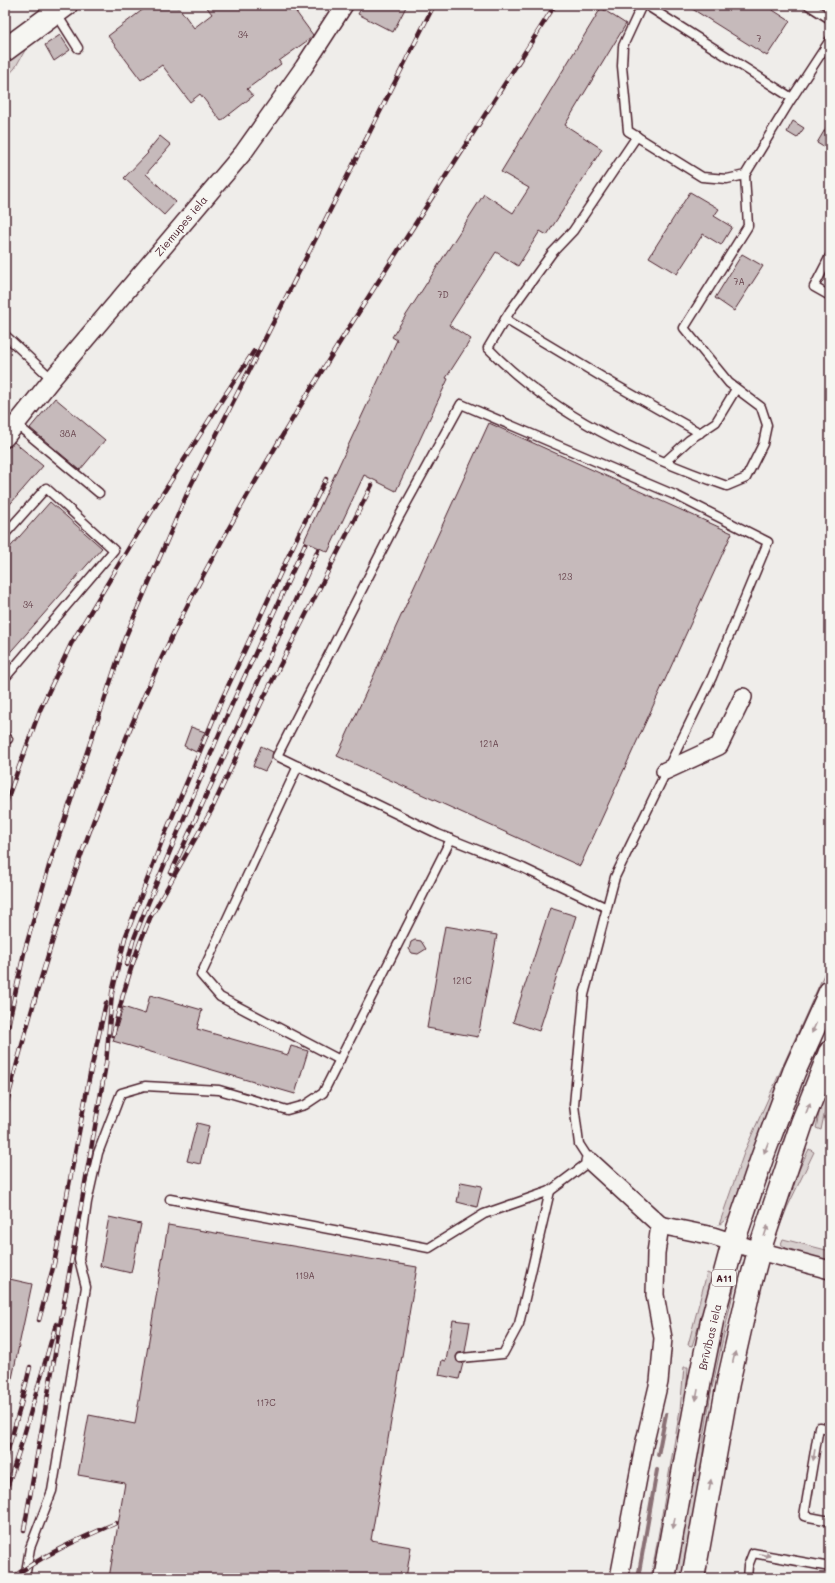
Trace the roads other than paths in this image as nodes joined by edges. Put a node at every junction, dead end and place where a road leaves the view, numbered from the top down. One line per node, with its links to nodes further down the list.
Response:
1 (344, 5): 17 (street, Ziemupes iela)
2 (642, 5): 11 (lane)
3 (646, 5): 10 (lane)
4 (808, 5): 6 (lane)
5 (61, 9): 8 (lane); 9 (main road)
6 (830, 19)
7 (830, 40): 10 (lane)
8 (78, 48)
9 (5, 50)
10 (792, 98): 12 (lane)
11 (637, 136): 12 (lane); 15 (lane)
12 (745, 175): 18 (lane)
13 (830, 256): 14 (lane)
14 (830, 296)
15 (505, 319): 20 (lane); 22 (lane)
16 (5, 335): 17 (lane)
17 (52, 379): 19 (street, Ziemupes iela)
18 (736, 389): 20 (lane); 22 (lane)
19 (16, 424): 21 (street, Ziemupes iela); 23 (lane)
20 (700, 433): 22 (lane)
21 (5, 438)
22 (666, 461)
23 (99, 493)
24 (5, 534): 25 (lane)
25 (5, 678)
26 (743, 697): 28 (street)
27 (298, 766): 28 (lane); 29 (lane); 33 (lane)
28 (665, 771): 30 (lane)
29 (451, 839): 30 (lane); 33 (lane)
30 (607, 908): 34 (lane)
31 (830, 992): 38 (main road, Brīvības iela / A11, one-way to 38)
32 (830, 1052): 39 (main road, A11, one-way to 32)
33 (340, 1060): 45 (lane)
34 (590, 1161): 35 (lane); 37 (street)
35 (550, 1191): 36 (lane); 41 (lane)
36 (170, 1199)
37 (660, 1225): 38 (street); 46 (street)
38 (733, 1243): 39 (street); 47 (main road, Brīvības iela / A11, one-way to 47)
39 (760, 1251): 40 (street); 48 (main road, A11, one-way to 39)
40 (830, 1270)
41 (461, 1358)
42 (830, 1429): 43 (lane, one-way to 43)
43 (830, 1521)
44 (830, 1567): 49 (lane, one-way to 44)
45 (25, 1578)
46 (619, 1578)
47 (664, 1578)
48 (693, 1578)
49 (747, 1578)

